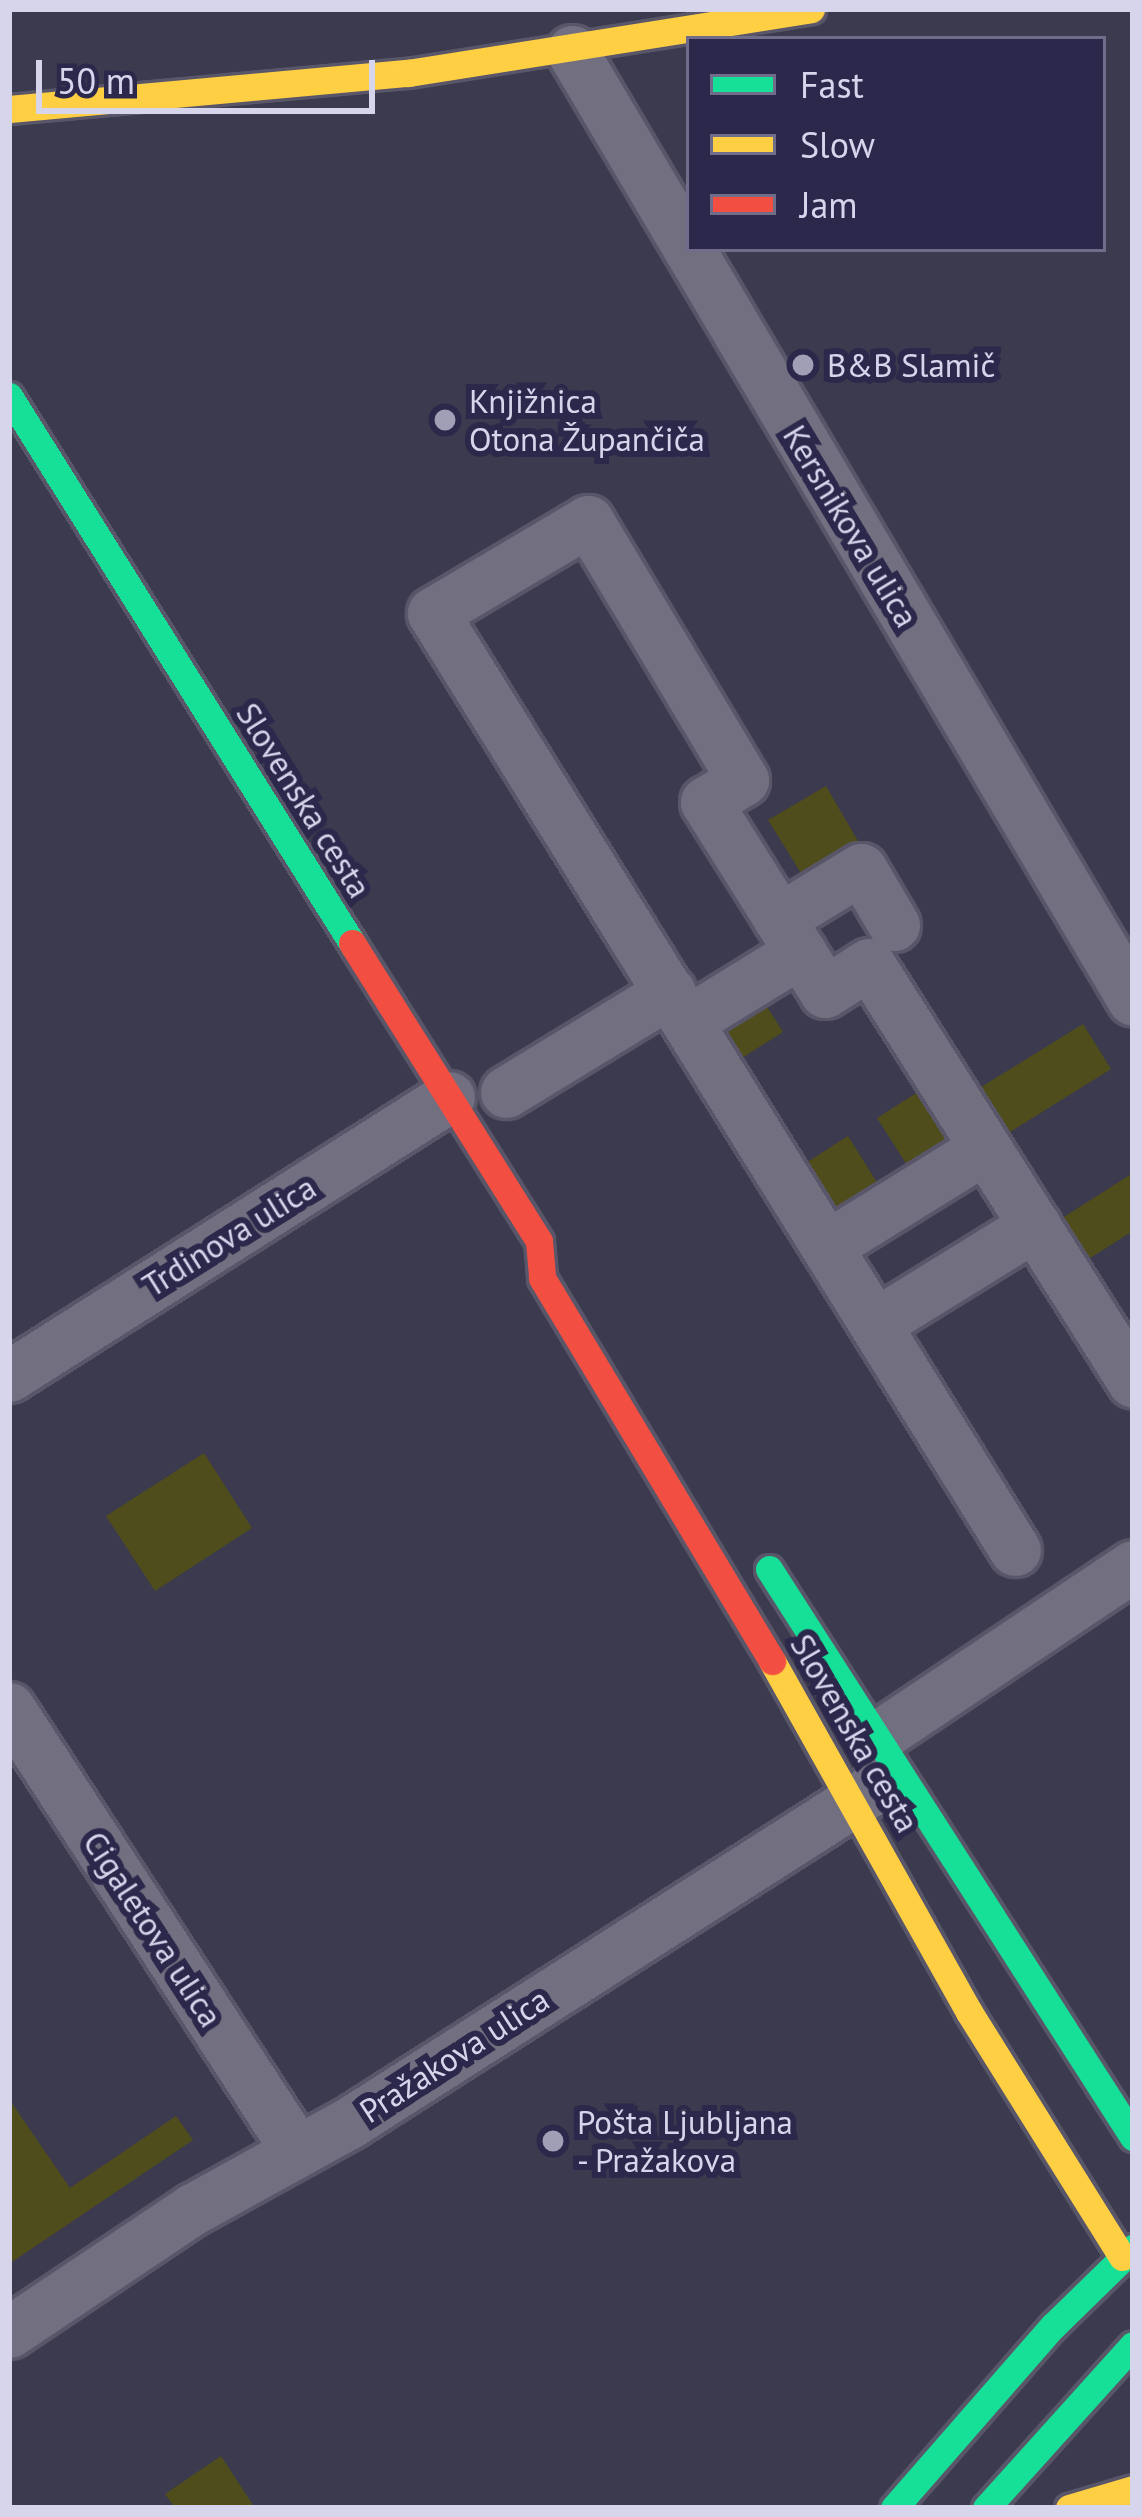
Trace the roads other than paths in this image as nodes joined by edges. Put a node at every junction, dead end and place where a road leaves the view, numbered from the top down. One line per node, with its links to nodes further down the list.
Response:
1 (811, 9): 2 (street)
2 (572, 51): 3 (street); 4 (street, Kersnikova ulica)
3 (9, 109)
4 (686, 244)
5 (691, 252): 9 (street, Kersnikova ulica)
6 (9, 396): 12 (street, Slovenska cesta)
7 (894, 926): 8 (street)
8 (789, 935): 10 (street); 10 (street); 13 (street)
9 (1133, 1000)
10 (679, 1007): 11 (street); 16 (street)
11 (506, 1092)
12 (448, 1097): 15 (street, Slovenska cesta); 19 (street, Trdinova ulica)
13 (985, 1148): 14 (street); 16 (street)
14 (1035, 1226): 18 (street); 20 (street)
15 (539, 1241): 17 (street, Slovenska cesta); 25 (street, Slovenska cesta)
16 (827, 1246): 18 (street)
17 (571, 1258)
18 (875, 1324): 21 (street)
19 (9, 1376)
20 (1133, 1382)
21 (1015, 1550)
22 (758, 1552): 25 (street, Slovenska cesta)
23 (1133, 1567): 25 (street, Pražakova ulica)
24 (9, 1708): 27 (street, Cigaletova ulica)
25 (876, 1770): 26 (street, Slovenska cesta); 27 (street, Pražakova ulica); 28 (street, Slovenska cesta)
26 (1133, 2138)
27 (297, 2151): 29 (street, Pražakova ulica)
28 (1130, 2260): 32 (street)
29 (9, 2332)
30 (1133, 2344): 33 (street)
31 (1133, 2489): 34 (street)
32 (894, 2508)
33 (986, 2508)
34 (1069, 2508)

